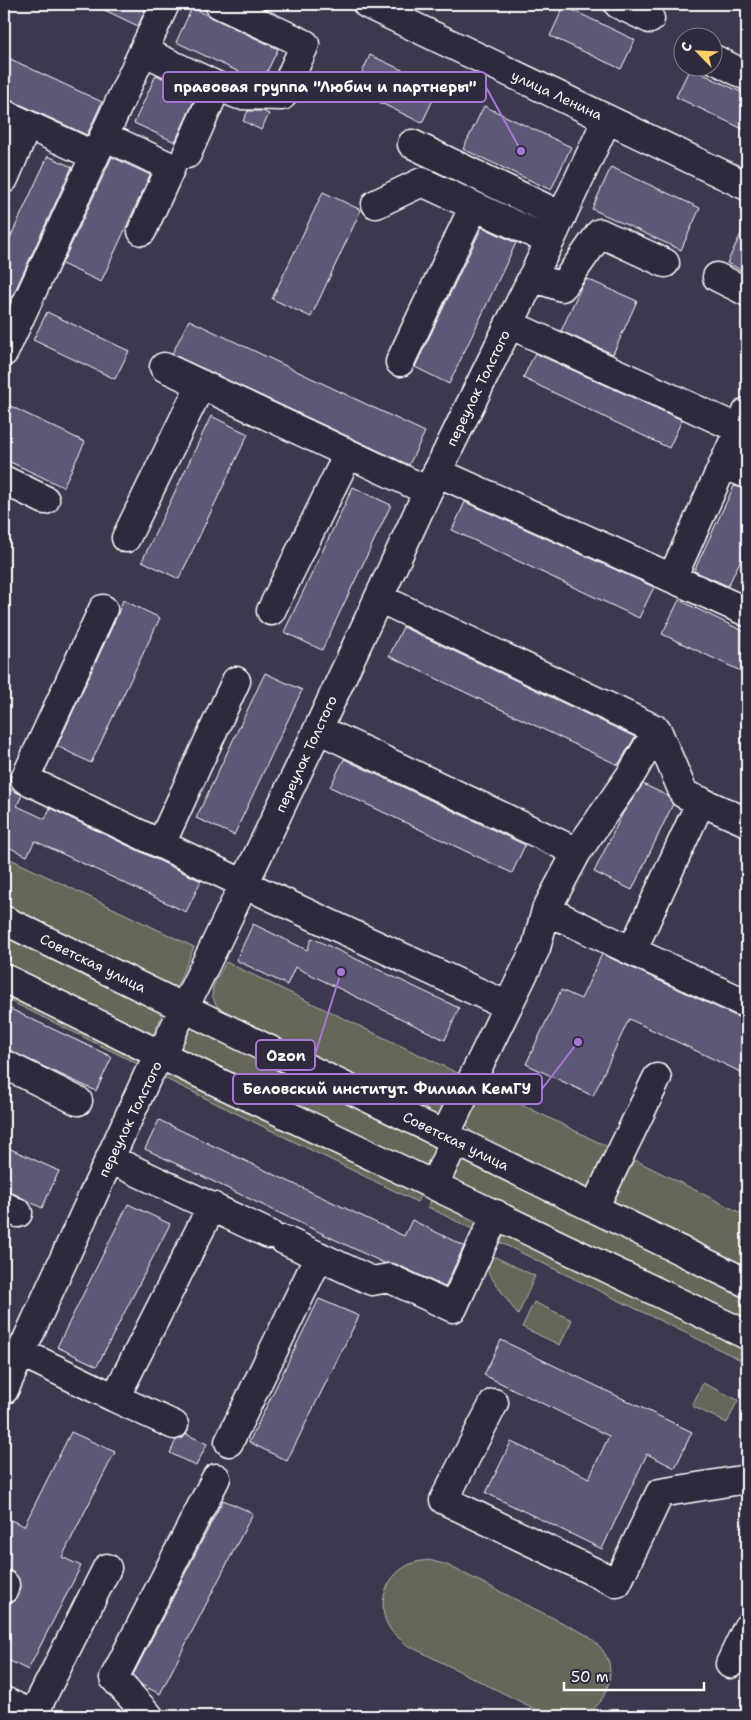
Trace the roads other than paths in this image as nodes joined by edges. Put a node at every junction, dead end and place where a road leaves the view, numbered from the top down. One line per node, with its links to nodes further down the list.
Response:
1 (165, 4): 6 (street)
2 (219, 4): 9 (street)
3 (367, 4): 10 (street, улица Ленина)
4 (618, 4): 5 (street)
5 (650, 19)
6 (143, 51): 9 (street); 13 (street)
7 (724, 64): 8 (street)
8 (747, 76)
9 (218, 86): 14 (street)
10 (607, 119): 16 (street, улица Ленина); 19 (street, переулок Толстого)
11 (16, 120): 13 (street); 15 (street)
12 (412, 144): 19 (street)
13 (99, 146): 20 (street); 27 (street)
14 (187, 154)
15 (4, 179)
16 (746, 183)
17 (376, 204): 18 (street)
18 (474, 206): 21 (street); 28 (street)
19 (562, 216): 21 (street, переулок Толстого)
20 (142, 231)
21 (550, 242): 23 (street, переулок Толстого)
22 (665, 263): 23 (street)
23 (532, 277): 26 (street, переулок Толстого)
24 (717, 278): 25 (street)
25 (747, 292)
26 (509, 324): 31 (street); 35 (street, переулок Толстого)
27 (6, 342)
28 (400, 362)
29 (164, 367): 30 (street)
30 (201, 384): 32 (street); 37 (street)
31 (743, 420): 33 (street)
32 (348, 454): 35 (street); 41 (street)
33 (735, 469): 38 (street)
34 (4, 480): 36 (street)
35 (432, 482): 38 (street); 39 (street, переулок Толстого)
36 (45, 500)
37 (126, 538)
38 (672, 578): 42 (street)
39 (379, 598): 44 (street, переулок Толстого); 45 (street)
40 (103, 608): 48 (street)
41 (271, 611)
42 (747, 612)
43 (236, 681): 48 (street)
44 (318, 729): 49 (street); 50 (street, переулок Толстого)
45 (657, 730): 46 (street); 49 (street)
46 (702, 801): 47 (street); 53 (street)
47 (747, 822)
48 (161, 844): 50 (street)
49 (577, 852): 51 (street)
50 (244, 884): 56 (street); 57 (street, переулок Толстого)
51 (546, 910): 53 (street); 56 (street)
52 (4, 920): 57 (street, Советская улица)
53 (632, 951): 55 (street)
54 (4, 978): 58 (street)
55 (747, 1004)
56 (508, 1006): 62 (street)
57 (184, 1008): 58 (street, переулок Толстого); 62 (street, Советская улица)
58 (161, 1055): 63 (street, переулок Толстого); 64 (street)
59 (4, 1064): 61 (street)
60 (657, 1078): 66 (street)
61 (78, 1101)
62 (450, 1138): 64 (street); 66 (street, Советская улица)
63 (110, 1159): 65 (street); 71 (street, переулок Толстого)
64 (434, 1185): 67 (street)
65 (212, 1206): 68 (street); 73 (street)
66 (594, 1208): 69 (street, Советская улица)
67 (496, 1214): 68 (street); 70 (street)
68 (319, 1256): 76 (street)
69 (747, 1283)
70 (747, 1334)
71 (22, 1353): 72 (street, переулок Толстого); 73 (street)
72 (4, 1390)
73 (115, 1398): 75 (street)
74 (494, 1403): 78 (street)
75 (174, 1425)
76 (229, 1442)
77 (216, 1478): 86 (street)
78 (747, 1479)
79 (108, 1568): 85 (street)
80 (4, 1585): 81 (street)
81 (4, 1589)
82 (747, 1628): 83 (street)
83 (730, 1664)
84 (4, 1701): 85 (street)
85 (34, 1716)
86 (149, 1716)

